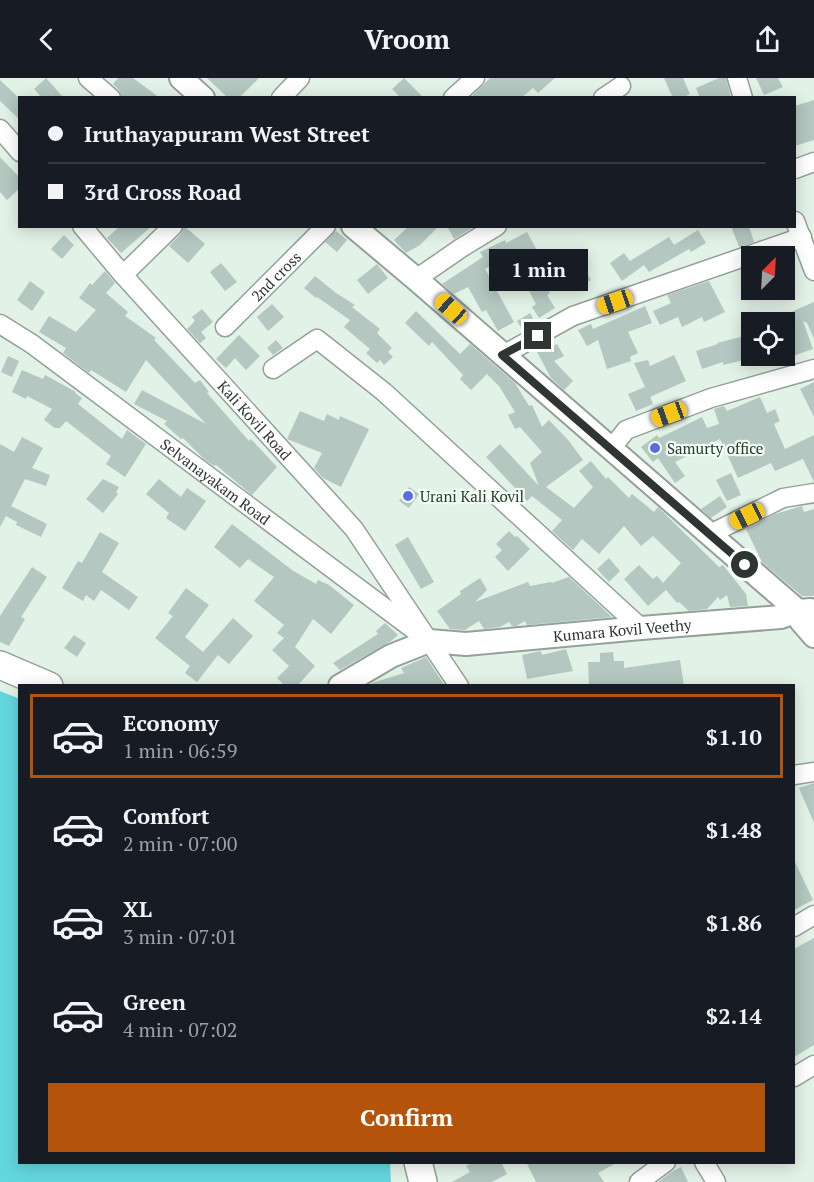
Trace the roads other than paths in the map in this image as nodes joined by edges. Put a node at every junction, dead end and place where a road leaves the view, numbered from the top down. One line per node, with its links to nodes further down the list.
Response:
1 (88, 78): 7 (street)
2 (181, 78): 8 (main road)
3 (300, 78): 9 (street)
4 (475, 78): 10 (street)
5 (737, 78): 12 (street)
6 (621, 86): 11 (street)
7 (109, 96)
8 (201, 96)
9 (282, 96)
10 (455, 96)
11 (606, 96)
12 (742, 96)
13 (0, 129): 14 (street)
14 (18, 150)
15 (814, 162): 16 (street)
16 (796, 169)
17 (84, 228): 24 (street, Kali Kovil Road)
18 (171, 228): 24 (street)
19 (325, 228): 27 (street, 2nd cross)
20 (355, 228): 25 (main road)
21 (494, 228): 25 (street)
22 (799, 229): 23 (street); 28 (street)
23 (814, 272)
24 (123, 275): 35 (street, Kali Kovil Road)
25 (416, 279): 28 (main road)
26 (0, 324): 37 (street, Selvanayakam Road)
27 (225, 327)
28 (502, 355): 31 (main road)
29 (273, 369): 36 (street)
30 (814, 369): 31 (street)
31 (611, 449): 33 (main road)
32 (814, 493): 33 (street)
33 (710, 534): 34 (main road)
34 (807, 620): 36 (main road, Kumara Kovil Veethy)
35 (417, 621): 37 (street, Selvanayakam Road)
36 (641, 628): 37 (main road, Kumara Kovil Veethy)
37 (429, 641): 40 (main road); 41 (street, Selvanayakam Road)
38 (0, 664): 39 (highway)
39 (45, 684)
40 (342, 684)
41 (458, 684)
42 (814, 772): 43 (street)
43 (795, 775)
44 (814, 915): 45 (street)
45 (795, 926)
46 (814, 1065): 47 (street)
47 (795, 1076)
48 (418, 1164): 51 (highway)
49 (663, 1164): 52 (street)
50 (705, 1164): 53 (street)
51 (423, 1182)
52 (639, 1182)
53 (716, 1182)

